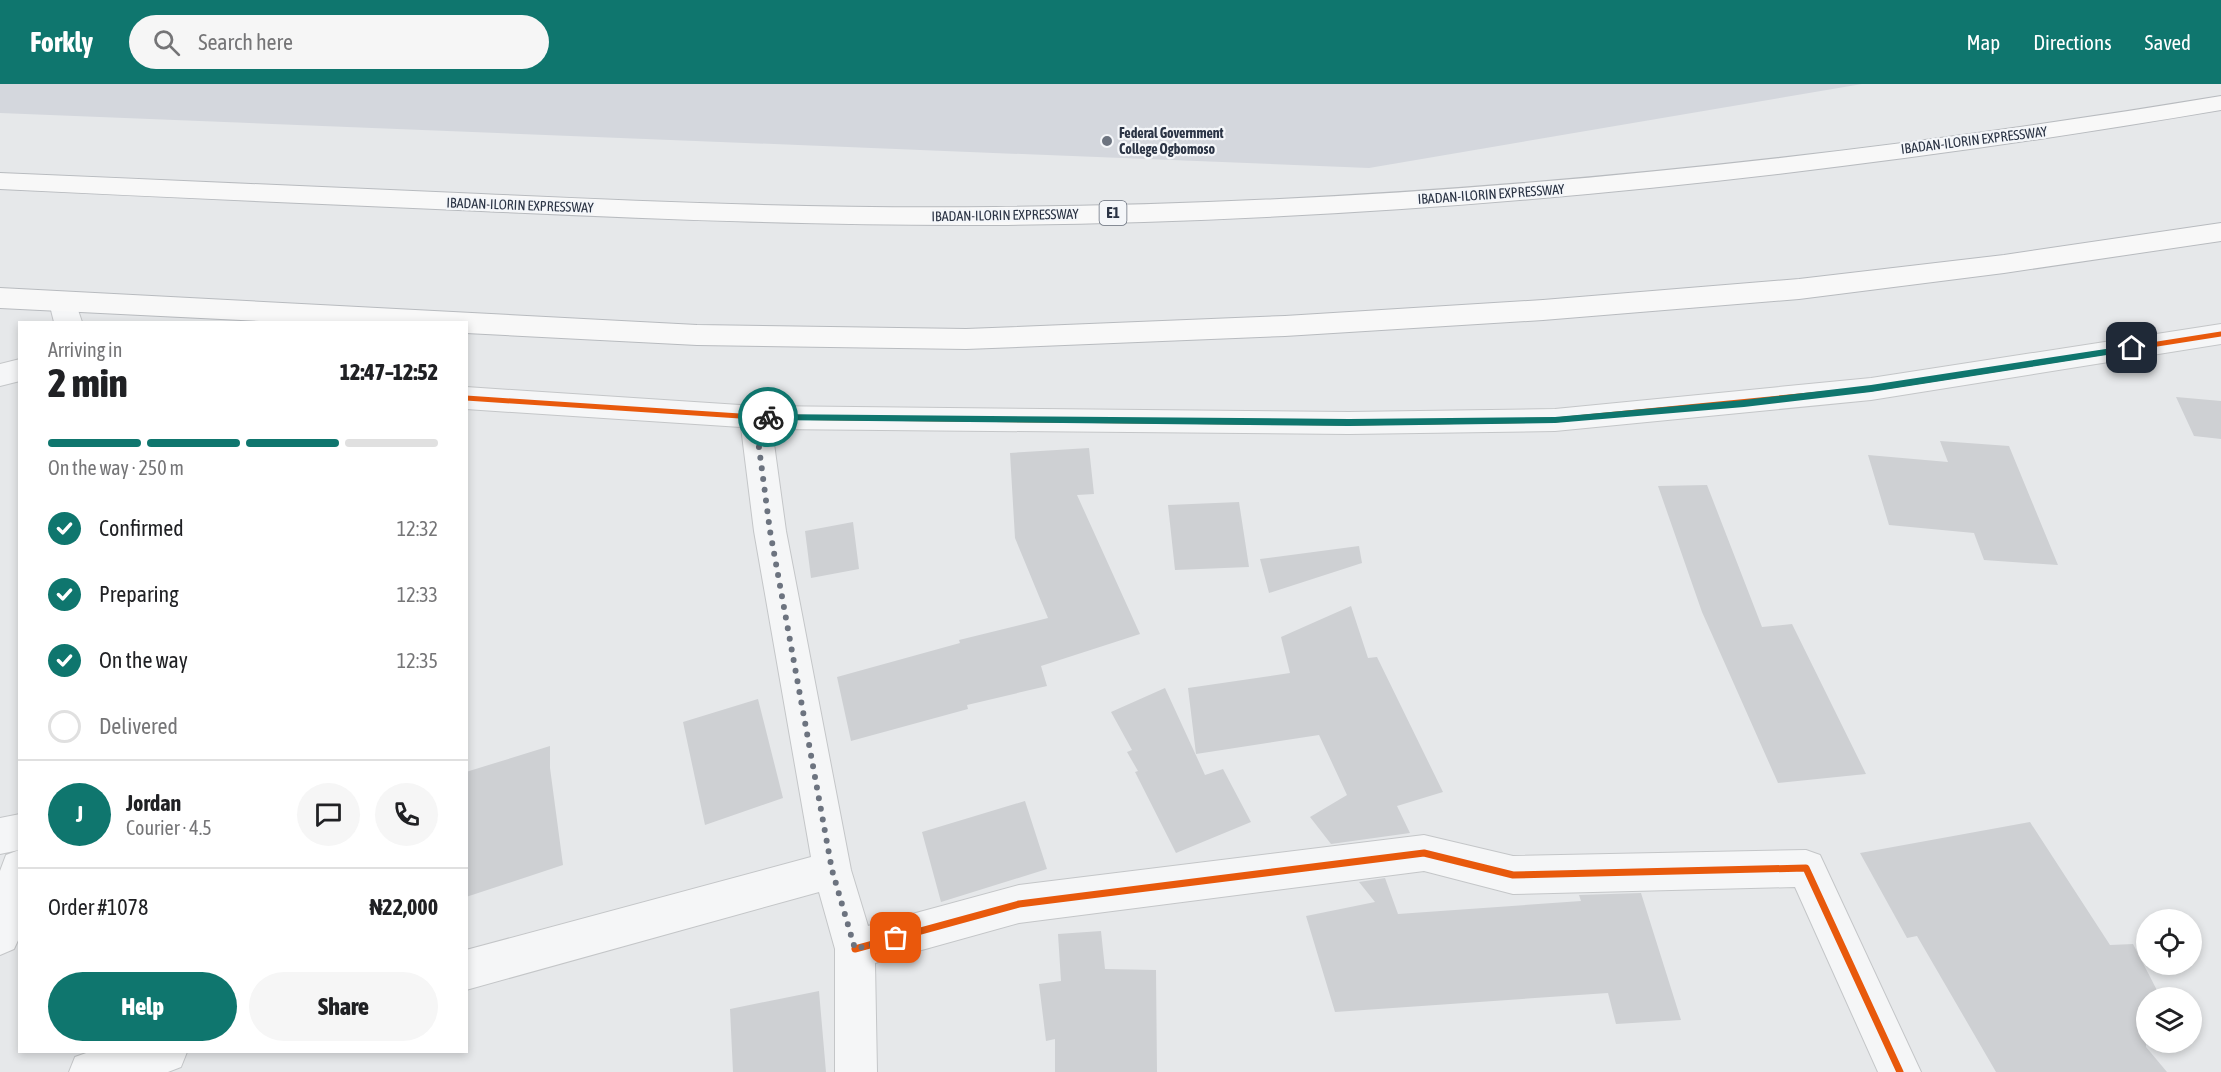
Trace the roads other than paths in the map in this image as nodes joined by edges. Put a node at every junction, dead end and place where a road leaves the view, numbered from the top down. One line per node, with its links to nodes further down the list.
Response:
1 (2221, 103): 2 (highway, IBADAN-ILORIN EXPRESSWAY / E1)
2 (0, 181)
3 (2221, 232): 7 (highway)
4 (0, 298): 5 (highway)
5 (65, 312): 6 (highway)
6 (392, 321)
7 (468, 323)
8 (2221, 334): 12 (street)
9 (18, 370): 10 (street)
10 (0, 375)
11 (468, 398): 12 (street)
12 (755, 417): 15 (street)
13 (18, 832): 14 (street)
14 (0, 836)
15 (832, 870): 18 (street); 19 (street)
16 (18, 875): 17 (street)
17 (0, 934)
18 (855, 949): 22 (street); 23 (street)
19 (468, 968)
20 (162, 1053): 21 (street)
21 (90, 1072)
22 (856, 1072)
23 (1900, 1072)

